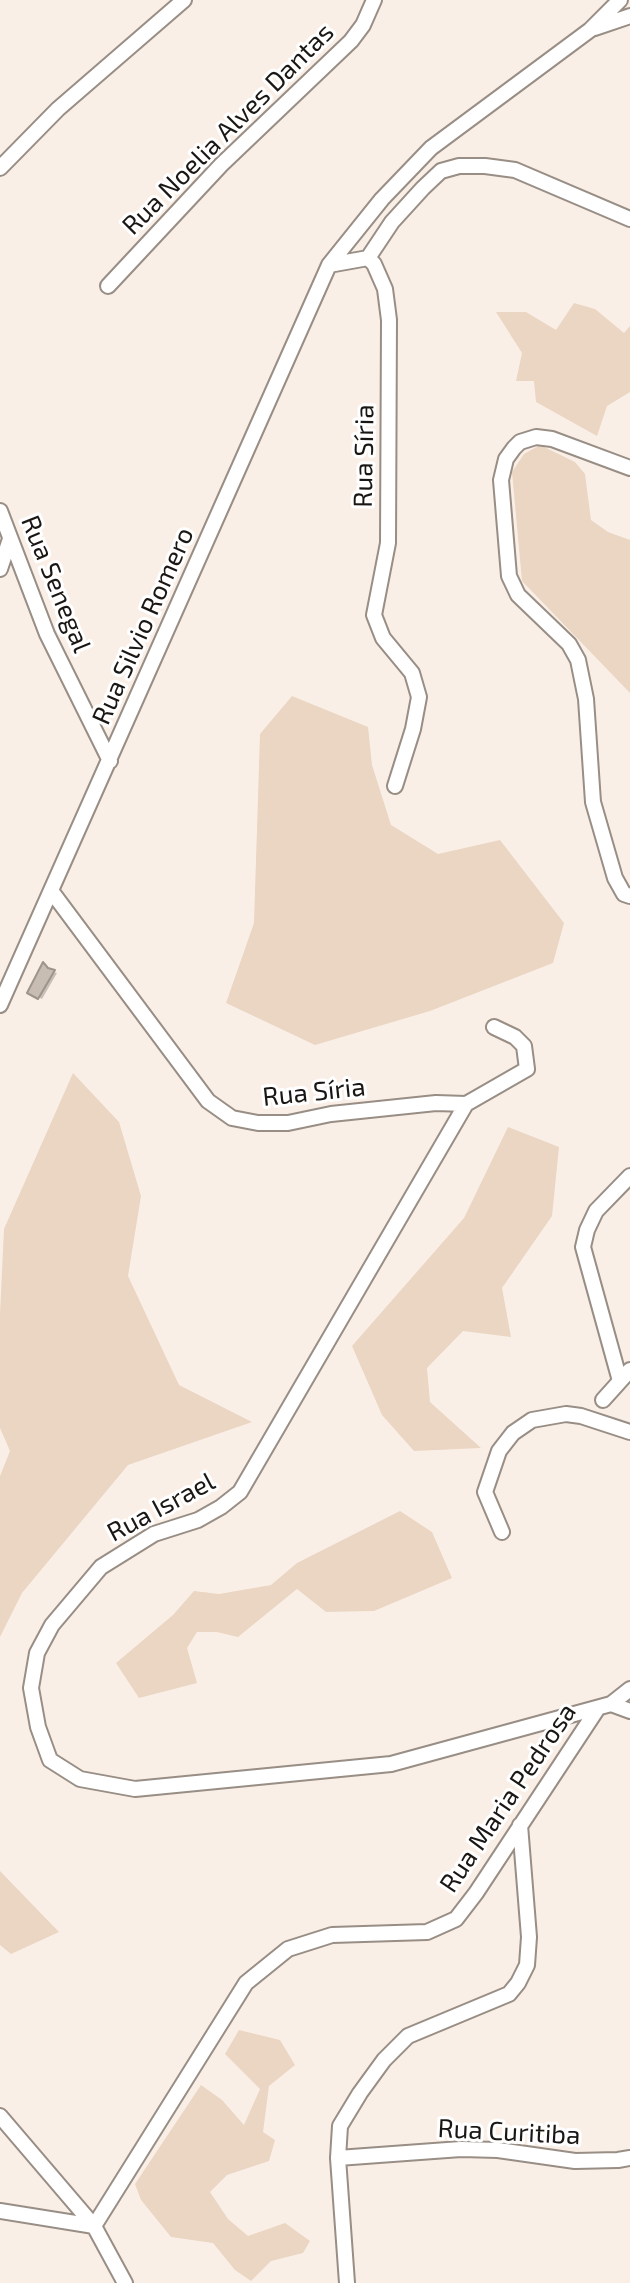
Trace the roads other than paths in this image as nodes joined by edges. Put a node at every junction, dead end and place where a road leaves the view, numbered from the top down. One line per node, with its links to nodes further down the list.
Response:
1 (184, 0): 6 (street)
2 (374, 0): 10 (street, Rua Noelia Alves Dantas)
3 (620, 0): 5 (street)
4 (630, 16): 5 (street)
5 (590, 30): 9 (street, Rua Silvio Romero)
6 (0, 168)
7 (630, 219): 8 (street)
8 (368, 258): 9 (street); 16 (street, Rua Síria)
9 (329, 265): 15 (street, Rua Silvio Romero)
10 (108, 286)
11 (630, 468): 18 (street)
12 (0, 511): 13 (street, Rua Senegal)
13 (10, 539): 14 (street); 15 (street, Rua Senegal)
14 (0, 569)
15 (110, 761): 17 (street, Rua Silvio Romero)
16 (395, 786)
17 (52, 892): 19 (street, Rua Silvio Romero); 21 (street, Rua Síria)
18 (630, 896)
19 (0, 1005)
20 (494, 1027): 21 (street, Rua Síria)
21 (466, 1104): 28 (street, Rua Israel)
22 (630, 1176): 23 (street)
23 (625, 1376): 24 (street)
24 (603, 1400)
25 (630, 1432): 26 (street)
26 (502, 1532)
27 (630, 1689): 28 (street, Rua Maria Pedrosa)
28 (605, 1706): 29 (street); 30 (street, Rua Maria Pedrosa)
29 (630, 1711)
30 (520, 1825): 32 (street); 35 (street, Rua Maria Pedrosa)
31 (0, 2116): 35 (street)
32 (338, 2158): 33 (street, Rua Curitiba); 37 (street)
33 (630, 2158)
34 (0, 2211): 35 (street)
35 (94, 2226): 36 (street)
36 (125, 2283)
37 (347, 2283)

